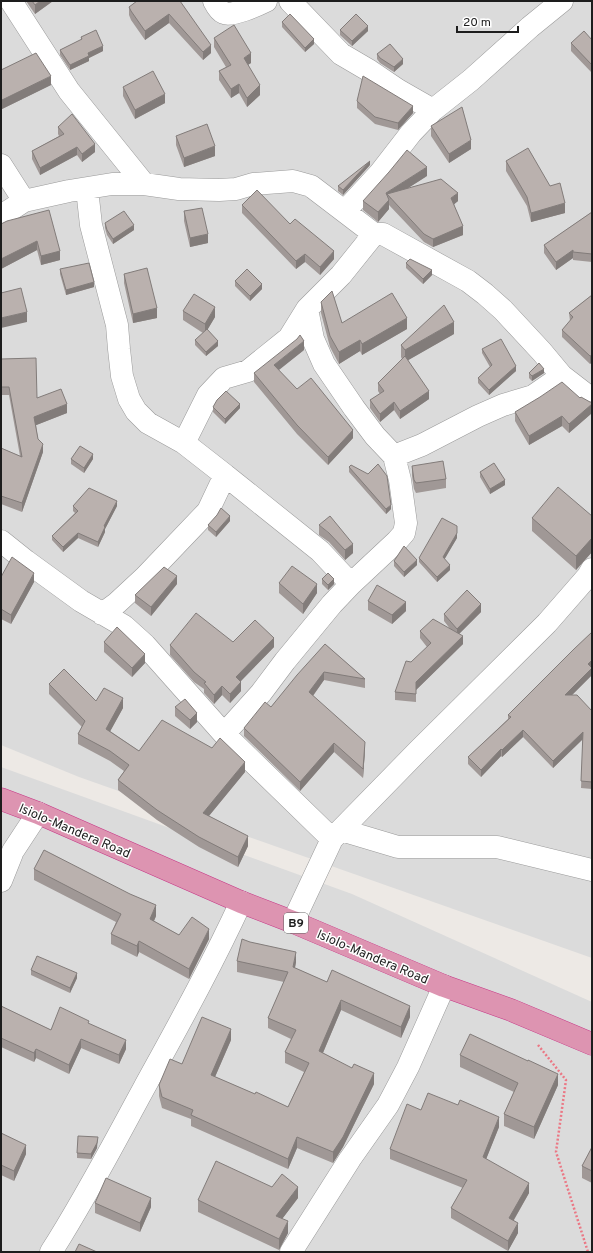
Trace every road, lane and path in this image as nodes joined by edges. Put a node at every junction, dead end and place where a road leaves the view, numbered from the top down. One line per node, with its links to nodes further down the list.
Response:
1 (11, 1): 8 (street)
2 (214, 1): 3 (street)
3 (266, 1)
4 (290, 1): 6 (street)
5 (562, 1): 6 (street)
6 (433, 110): 11 (street)
7 (1, 165): 10 (street)
8 (144, 184): 9 (street); 11 (street)
9 (87, 189): 10 (street); 17 (street)
10 (24, 201): 12 (street)
11 (345, 211): 13 (street)
12 (1, 216)
13 (374, 234): 14 (street); 15 (street)
14 (307, 309): 17 (street); 18 (street)
15 (562, 376): 16 (street); 18 (street)
16 (592, 399)
17 (184, 443): 19 (street)
18 (394, 456): 22 (street)
19 (225, 475): 22 (street); 23 (street)
20 (3, 549): 23 (street)
21 (592, 569): 27 (street)
22 (351, 584): 24 (street)
23 (102, 614): 24 (street)
24 (224, 734): 27 (street)
25 (1, 799): 26 (highway, Isiolo-Mandera Road / B9)
26 (38, 813): 29 (street); 30 (highway, Isiolo-Mandera Road / B9)
27 (336, 834): 28 (street); 31 (street)
28 (592, 870)
29 (1, 882)
30 (242, 902): 31 (highway, Isiolo-Mandera Road / B9); 35 (street)
31 (293, 922): 32 (highway, Isiolo-Mandera Road / B9)
32 (444, 986): 34 (highway, Isiolo-Mandera Road / B9); 36 (street)
33 (534, 1039): 37 (path)
34 (592, 1044)
35 (51, 1252)
36 (291, 1252)
37 (588, 1252)

